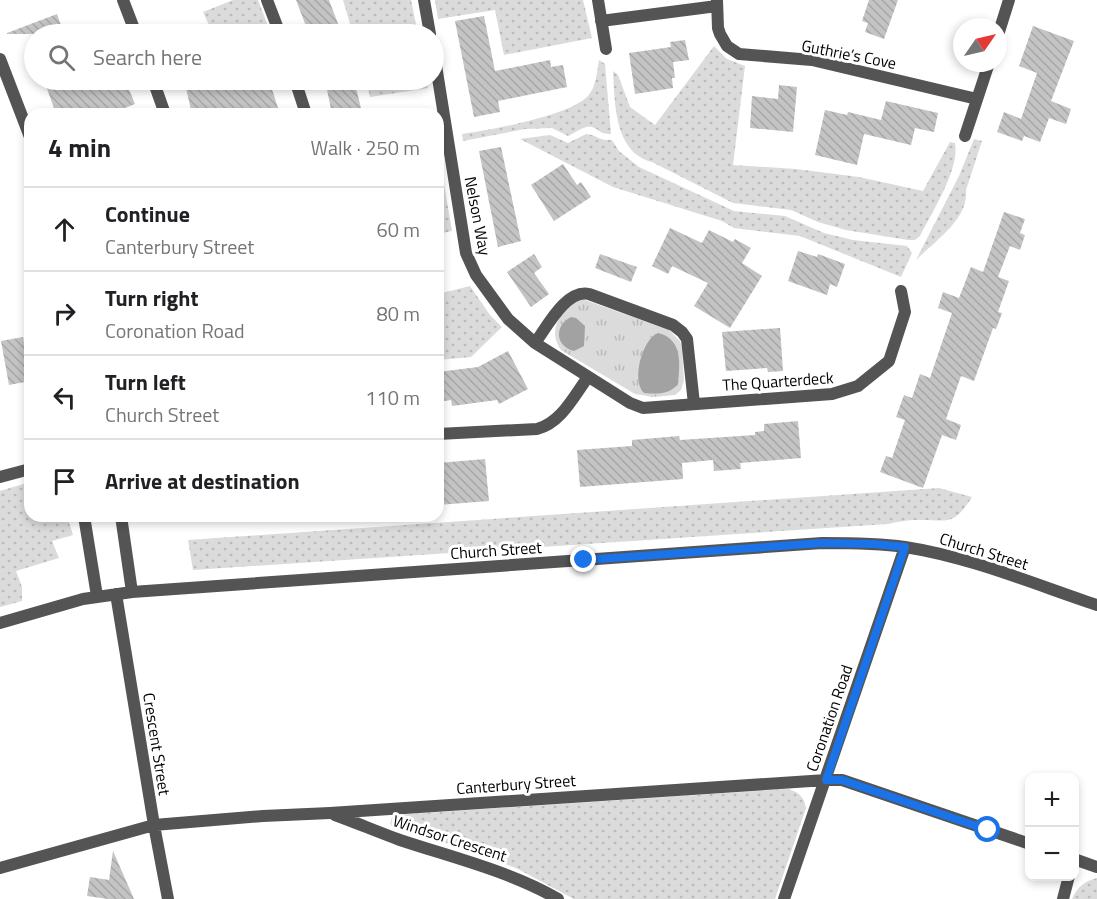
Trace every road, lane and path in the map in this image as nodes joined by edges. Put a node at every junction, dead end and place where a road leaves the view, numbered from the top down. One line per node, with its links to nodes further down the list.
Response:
1 (123, 0): 9 (street)
2 (267, 0): 10 (street)
3 (424, 0): 11 (street)
4 (598, 0): 8 (street)
5 (1009, 0): 7 (street)
6 (717, 3): 8 (street); 18 (street, Guthrie’s Cove)
7 (1003, 18)
8 (601, 21): 12 (street)
9 (132, 24)
10 (276, 24)
11 (428, 24)
12 (606, 49)
13 (0, 59): 23 (street)
14 (986, 72): 18 (street)
15 (157, 90): 19 (street)
16 (298, 90): 20 (street)
17 (440, 90): 21 (street, Nelson Way)
18 (977, 99): 24 (street)
19 (163, 108)
20 (304, 108)
21 (443, 108)
22 (444, 114): 26 (street, Nelson Way)
23 (24, 121)
24 (965, 136)
25 (901, 291): 28 (street, The Quarterdeck)
26 (535, 343): 27 (street, Nelson Way); 28 (street)
27 (588, 377): 28 (street, The Quarterdeck); 29 (street)
28 (694, 404)
29 (444, 434)
30 (24, 471): 31 (street)
31 (0, 477)
32 (85, 522): 37 (street)
33 (122, 522): 35 (street)
34 (905, 547): 35 (street, Church Street); 38 (street, Church Street); 40 (street, Coronation Road)
35 (132, 592): 36 (street, Church Street)
36 (116, 594): 37 (street, Church Street); 42 (street, Crescent Street)
37 (97, 596): 39 (street, Church Street)
38 (1097, 605)
39 (0, 623)
40 (826, 780): 41 (street, Canterbury Street); 43 (street, Canterbury Street); 50 (street, Coronation Road)
41 (330, 813): 42 (street, Canterbury Street); 49 (street, Windsor Crescent)
42 (154, 825): 46 (street, Canterbury Street); 48 (street, Crescent Street)
43 (1025, 843)
44 (1079, 862): 45 (street)
45 (1097, 867)
46 (0, 868)
47 (1068, 881): 51 (street)
48 (168, 899)
49 (558, 899)
50 (784, 899)
51 (1063, 899)

